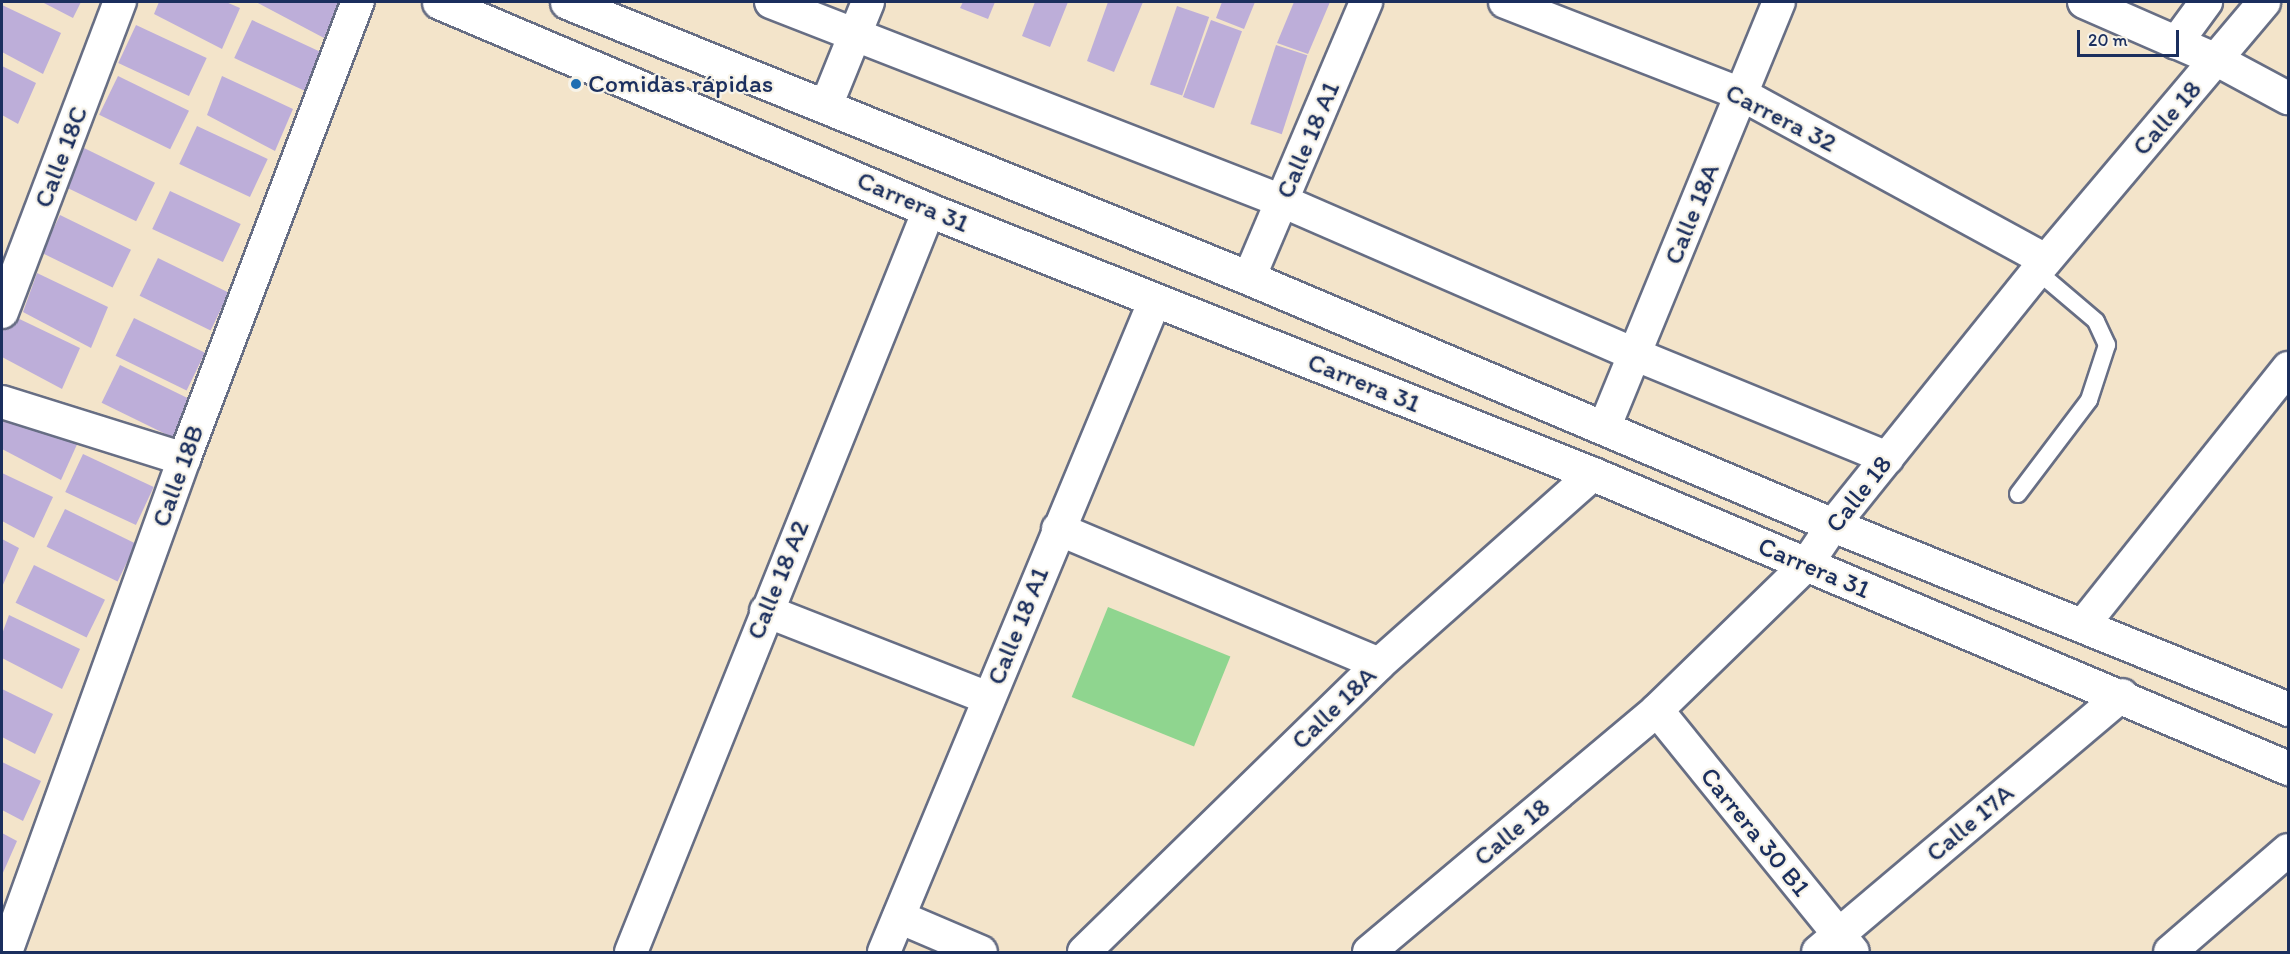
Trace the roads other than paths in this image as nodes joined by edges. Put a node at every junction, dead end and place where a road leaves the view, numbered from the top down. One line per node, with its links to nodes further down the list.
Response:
1 (120, 2): 24 (street, Calle 18C)
2 (358, 2): 30 (street, Calle 18B)
3 (439, 2): 20 (main road, Carrera 31)
4 (567, 2): 18 (main road, Carrera 31)
5 (771, 2): 13 (street)
6 (868, 2): 13 (street)
7 (1366, 2): 19 (street, Calle 18 A1)
8 (1505, 2): 16 (street, Carrera 32)
9 (1779, 2): 16 (street, Calle 18A)
10 (2084, 2): 14 (street)
11 (2206, 2): 14 (street)
12 (2264, 2): 15 (street, Calle 18)
13 (855, 35): 18 (street); 19 (street)
14 (2176, 43): 15 (street)
15 (2217, 60): 17 (street); 21 (street, Calle 18)
16 (1741, 94): 21 (street, Carrera 32); 25 (street, Calle 18A)
17 (2289, 99)
18 (826, 106): 22 (main road, Carrera 31)
19 (1282, 201): 22 (street, Calle 18 A1); 25 (street)
20 (929, 210): 23 (main road, Carrera 31); 36 (street, Calle 18 A2)
21 (2042, 265): 29 (street, Calle 18); 32 (lane)
22 (1249, 278): 28 (main road, Carrera 31)
23 (1155, 300): 31 (main road, Carrera 31); 34 (street, Calle 18 A1)
24 (2, 312)
25 (1634, 354): 28 (street, Calle 18A); 29 (street)
26 (2289, 368): 37 (street)
27 (2, 402): 30 (street)
28 (1605, 426): 33 (main road, Carrera 31)
29 (1887, 458): 33 (street, Calle 18)
30 (184, 459): 47 (street, Calle 18B)
31 (1593, 474): 35 (main road, Carrera 31); 38 (street, Calle 18A)
32 (2018, 494)
33 (1833, 525): 35 (street, Calle 18); 37 (main road, Carrera 31)
34 (1058, 529): 38 (street); 40 (street, Calle 18 A1)
35 (1806, 566): 39 (main road, Carrera 31); 42 (street, Calle 18)
36 (766, 611): 40 (street); 48 (street, Calle 18 A2)
37 (2083, 625): 41 (main road, Carrera 31)
38 (1379, 664): 51 (street, Calle 18A)
39 (2122, 695): 43 (main road, Carrera 31); 46 (street, Calle 17A)
40 (988, 698): 45 (street, Calle 18 A1)
41 (2289, 709)
42 (1657, 710): 46 (street, Carrera 30 B1); 52 (street, Calle 18)
43 (2289, 768)
44 (2289, 850): 53 (street)
45 (899, 917): 49 (street, Calle 18 A1); 50 (street)
46 (1836, 947)
47 (6, 952)
48 (631, 952)
49 (884, 952)
50 (981, 952)
51 (1084, 952)
52 (1369, 952)
53 (2170, 952)

